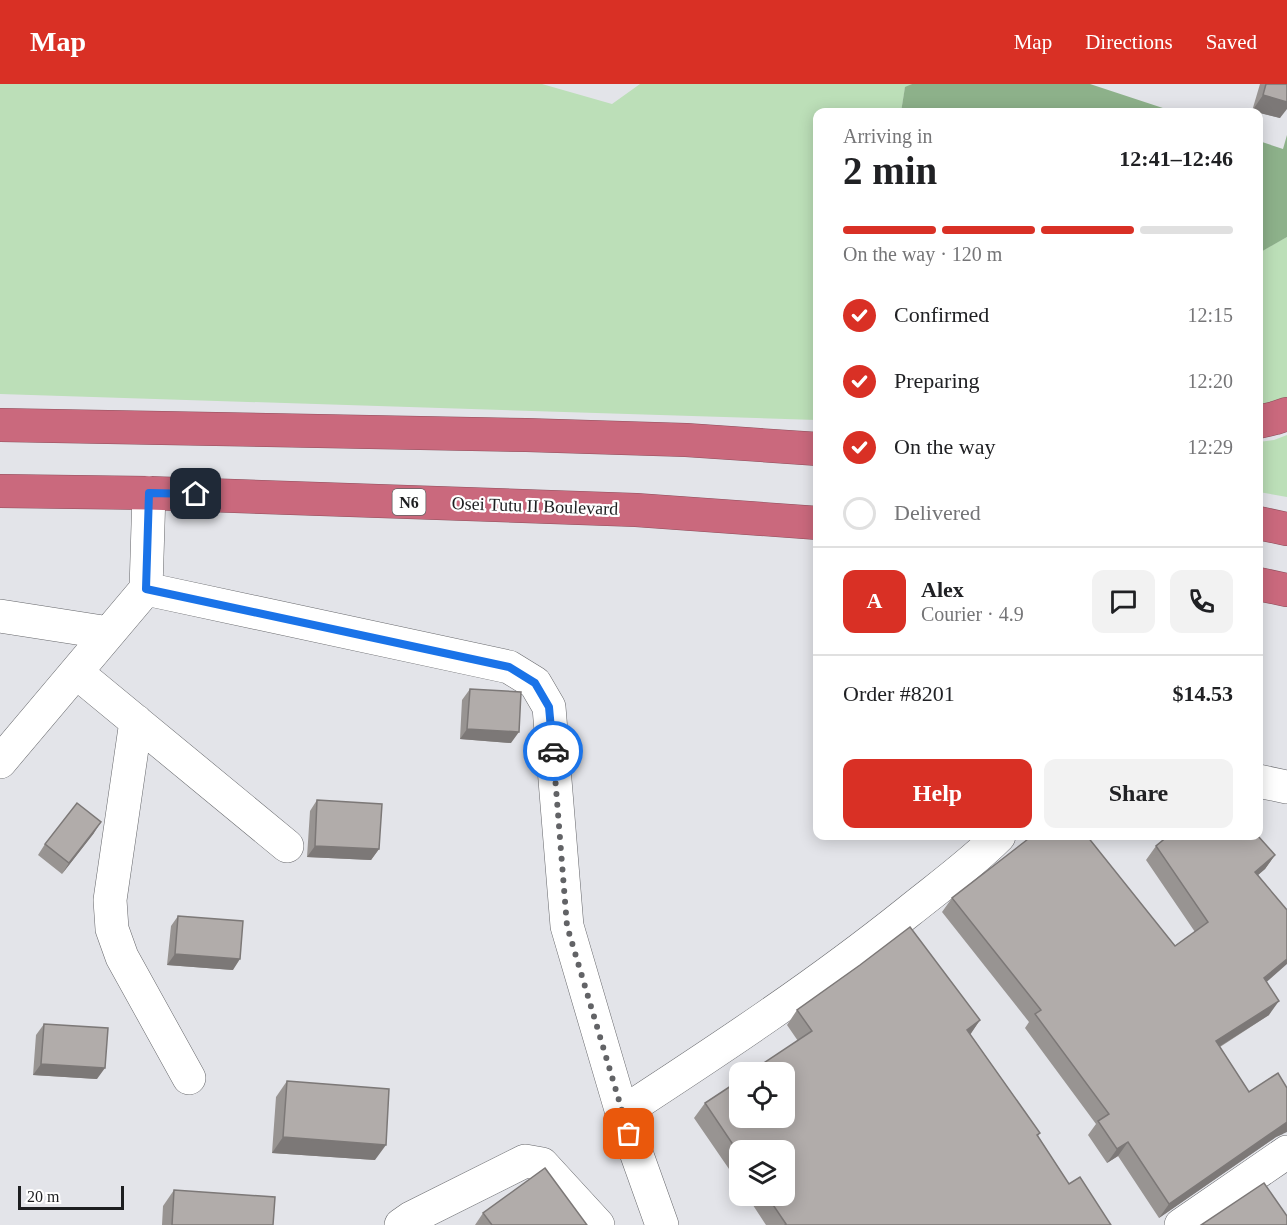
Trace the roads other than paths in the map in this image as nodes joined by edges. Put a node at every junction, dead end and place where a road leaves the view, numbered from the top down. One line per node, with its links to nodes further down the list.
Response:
1 (1287, 414): 2 (highway)
2 (1263, 421)
3 (0, 424): 4 (highway)
4 (813, 449)
5 (0, 491): 6 (highway, Osei Tutu II Boulevard / N6)
6 (149, 493): 7 (highway, Osei Tutu II Boulevard / N6); 11 (street)
7 (813, 523)
8 (1263, 524): 9 (highway)
9 (1287, 529)
10 (1263, 585): 12 (highway)
11 (146, 589): 14 (street); 23 (street)
12 (1287, 590)
13 (0, 616): 14 (street)
14 (109, 633): 15 (street)
15 (76, 672): 16 (street); 17 (street)
16 (136, 721): 21 (street); 22 (street)
17 (0, 762)
18 (1263, 782): 19 (street)
19 (1287, 788)
20 (995, 840): 23 (street)
21 (287, 846)
22 (189, 1078)
23 (622, 1113): 27 (street)
24 (1287, 1152): 28 (street)
25 (401, 1225): 26 (street)
26 (598, 1225)
27 (662, 1225)
28 (1181, 1225)

